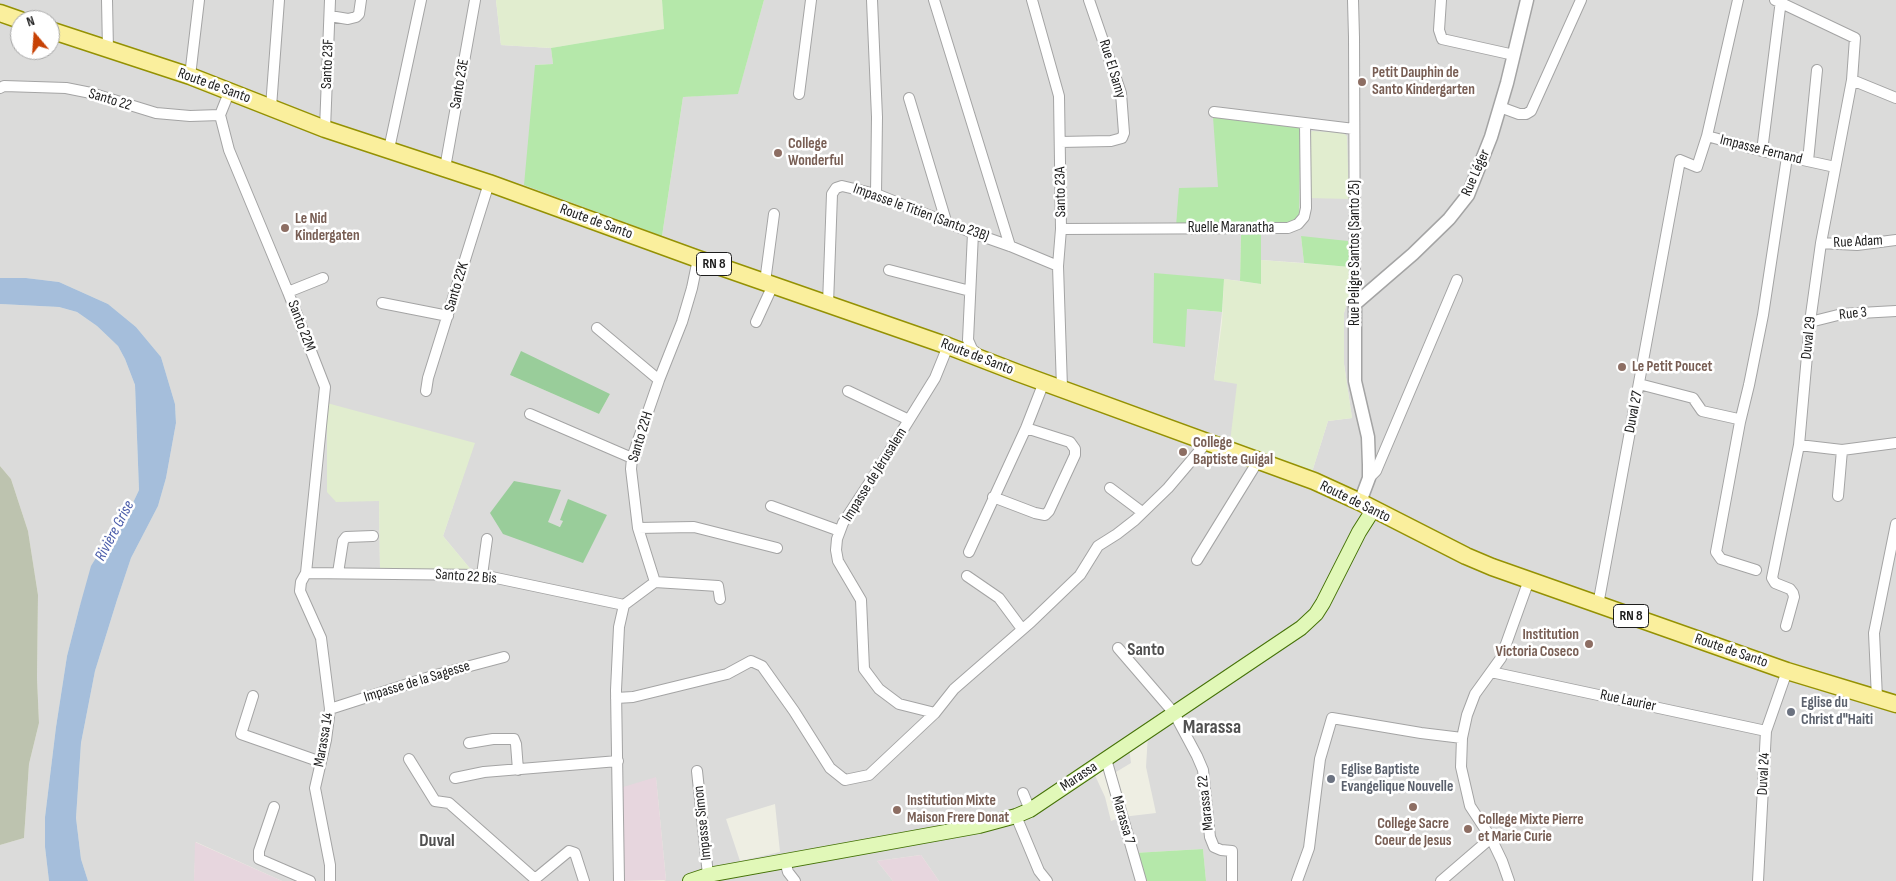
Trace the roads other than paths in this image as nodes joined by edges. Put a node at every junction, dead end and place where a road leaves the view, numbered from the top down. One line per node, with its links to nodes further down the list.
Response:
1 (107, 0): 21 (street)
2 (199, 0): 24 (street)
3 (279, 0): 31 (street)
4 (330, 0): 19 (street, Santo 23F)
5 (360, 0): 19 (street)
6 (421, 0): 40 (street)
7 (475, 0): 46 (street, Santo 23E)
8 (812, 0): 28 (street)
9 (872, 0): 48 (street)
10 (934, 0): 55 (street)
11 (1032, 0): 39 (street, Santo 23A)
12 (1089, 0): 39 (street, Rue El Samy)
13 (1353, 0): 37 (street, Rue Peligre Santos (Santo 25))
14 (1441, 0): 22 (street)
15 (1527, 0): 22 (street, Rue Léger)
16 (1581, 0): 32 (street)
17 (1738, 0): 38 (street)
18 (1779, 1): 25 (street, Duval 29); 41 (street)
19 (330, 16): 36 (street, Santo 23F)
20 (60, 33): 21 (main road, Route de Santo / RN 8)
21 (108, 50): 24 (main road, Route de Santo / RN 8)
22 (1514, 55): 32 (street, Rue Léger)
23 (1817, 70): 44 (street)
24 (190, 76): 27 (main road, Route de Santo / RN 8)
25 (1852, 80): 30 (street); 45 (street, Duval 29)
26 (0, 88): 34 (street, Santo 22)
27 (230, 90): 31 (main road, Route de Santo / RN 8); 34 (street)
28 (799, 94)
29 (909, 98): 50 (street)
30 (1896, 98)
31 (271, 107): 36 (main road, Route de Santo / RN 8)
32 (1500, 107): 66 (street, Rue Léger)
33 (1214, 112): 35 (street)
34 (220, 115): 62 (street, Santo 22M)
35 (1306, 124): 37 (street); 51 (street, Ruelle Maranatha)
36 (325, 129): 40 (main road, Route de Santo / RN 8)
37 (1354, 129): 66 (street, Rue Peligre Santos (Santo 25))
38 (1707, 136): 41 (street, Impasse Fernand); 43 (street, Impasse Fernand)
39 (1060, 142): 51 (street, Santo 23A)
40 (389, 149): 46 (main road, Route de Santo / RN 8)
41 (1762, 151): 42 (street, Impasse Fernand)
42 (1787, 157): 44 (street, Impasse Fernand); 82 (street)
43 (1680, 160): 76 (street, Duval 27)
44 (1808, 161): 45 (street, Impasse Fernand)
45 (1835, 167): 54 (street, Duval 29)
46 (445, 168): 47 (main road, Route de Santo / RN 8)
47 (489, 183): 56 (main road, Route de Santo / RN 8); 68 (street, Santo 22K)
48 (876, 194): 50 (street, Impasse le Titien (Santo 23B)); 65 (street, Impasse le Titien (Santo 23B))
49 (774, 214): 61 (street)
50 (946, 221): 52 (street, Impasse le Titien (Santo 23B))
51 (1061, 229): 57 (street, Santo 23A)
52 (973, 233): 55 (street, Impasse le Titien (Santo 23B)); 63 (street)
53 (1896, 240): 54 (street, Rue Adam)
54 (1821, 243): 70 (street, Duval 29)
55 (1010, 246): 57 (street, Impasse le Titien (Santo 23B))
56 (698, 259): 61 (main road, Route de Santo / RN 8); 74 (street, Santo 22H)
57 (1058, 266): 77 (street, Santo 23A)
58 (889, 270): 63 (street)
59 (323, 278): 62 (street)
60 (1457, 280): 90 (street)
61 (769, 283): 65 (main road, Route de Santo / RN 8); 69 (street)
62 (288, 292): 106 (street, Santo 22M)
63 (970, 292): 73 (street)
64 (382, 303): 68 (street)
65 (828, 304): 72 (main road, Route de Santo / RN 8)
66 (1355, 304): 90 (street, Rue Peligre Santos (Santo 25))
67 (1896, 311): 70 (street, Rue 3)
68 (448, 316): 78 (street, Santo 22K)
69 (756, 322)
70 (1810, 322): 86 (street, Duval 29)
71 (597, 328): 74 (street)
72 (948, 346): 73 (main road, Route de Santo / RN 8); 81 (street, Impasse de Jérusalem)
73 (988, 362): 75 (main road, Route de Santo / RN 8)
74 (659, 380): 88 (street, Santo 22H)
75 (1044, 382): 77 (main road, Route de Santo / RN 8); 83 (street)
76 (1639, 384): 82 (street); 114 (street, Duval 27)
77 (1062, 388): 84 (main road, Route de Santo / RN 8)
78 (426, 391)
79 (848, 392): 81 (street)
80 (530, 414): 88 (street)
81 (909, 420): 99 (street, Impasse de Jérusalem)
82 (1740, 422): 105 (street)
83 (1026, 428): 93 (street); 93 (street)
84 (1207, 442): 89 (main road, Route de Santo / RN 8); 96 (street)
85 (1896, 443): 87 (street)
86 (1798, 445): 87 (street); 115 (street, Duval 29)
87 (1842, 450): 92 (street)
88 (632, 458): 98 (street, Santo 22H)
89 (1258, 461): 95 (main road, Route de Santo / RN 8); 104 (street)
90 (1369, 478): 95 (street, Rue Peligre Santos (Santo 25))
91 (1110, 488): 96 (street)
92 (1838, 496)
93 (993, 497): 103 (street)
94 (771, 506): 99 (street)
95 (1367, 506): 110 (main road, Route de Santo / RN 8); 126 (main road, Marassa)
96 (1142, 512): 116 (street)
97 (1896, 524): 123 (street)
98 (638, 528): 102 (street); 111 (street, Santo 22H)
99 (840, 531): 127 (street, Impasse de Jérusalem)
100 (373, 536): 107 (street)
101 (486, 539): 108 (street)
102 (777, 548)
103 (969, 552)
104 (1197, 560)
105 (1756, 570)
106 (306, 573): 107 (street, Santo 22 Bis); 125 (street, Marassa 14)
107 (338, 573): 108 (street, Santo 22 Bis)
108 (482, 575): 113 (street, Santo 22 Bis)
109 (967, 576): 116 (street)
110 (1530, 580): 114 (main road, Route de Santo / RN 8); 120 (street)
111 (655, 582): 112 (street); 113 (street)
112 (720, 599)
113 (624, 605): 122 (street)
114 (1598, 605): 119 (main road, Route de Santo / RN 8)
115 (1786, 626)
116 (1022, 629): 127 (street)
117 (1118, 648): 126 (street, Marassa 22)
118 (504, 657): 125 (street, Impasse de la Sagesse)
119 (1787, 671): 123 (main road, Route de Santo / RN 8); 128 (street, Duval 24)
120 (1491, 672): 128 (street, Rue Laurier); 129 (street)
121 (253, 696): 134 (street)
122 (616, 698): 127 (street); 133 (street)
123 (1877, 698): 124 (main road, Route de Santo / RN 8)
124 (1896, 704)
125 (330, 709): 134 (street, Marassa 14)
126 (1174, 712): 132 (main road, Marassa); 153 (street, Marassa 22)
127 (935, 713)
128 (1766, 732): 157 (street, Duval 24)
129 (1462, 738): 142 (street); 154 (street)
130 (469, 743): 135 (street)
131 (409, 758): 147 (street)
132 (1106, 759): 140 (main road, Marassa); 152 (street, Marassa 7)
133 (618, 761): 135 (street); 148 (street)
134 (321, 762): 146 (street, Marassa 14)
135 (518, 770): 137 (street)
136 (697, 771): 144 (street, Impasse Simon)
137 (455, 778)
138 (1023, 794): 140 (street)
139 (274, 807): 145 (street)
140 (1030, 810): 141 (main road, Marassa)
141 (1016, 816): 143 (main road, Marassa); 151 (street)
142 (1491, 838): 155 (street); 156 (street)
143 (785, 861): 144 (main road, Marassa); 150 (street)
144 (708, 875): 149 (main road, Marassa)
145 (310, 881)
146 (330, 881)
147 (584, 881)
148 (619, 881)
149 (690, 881)
150 (794, 881)
151 (1047, 881)
152 (1141, 881)
153 (1232, 881)
154 (1297, 881)
155 (1441, 881)
156 (1509, 881)
157 (1758, 881)

